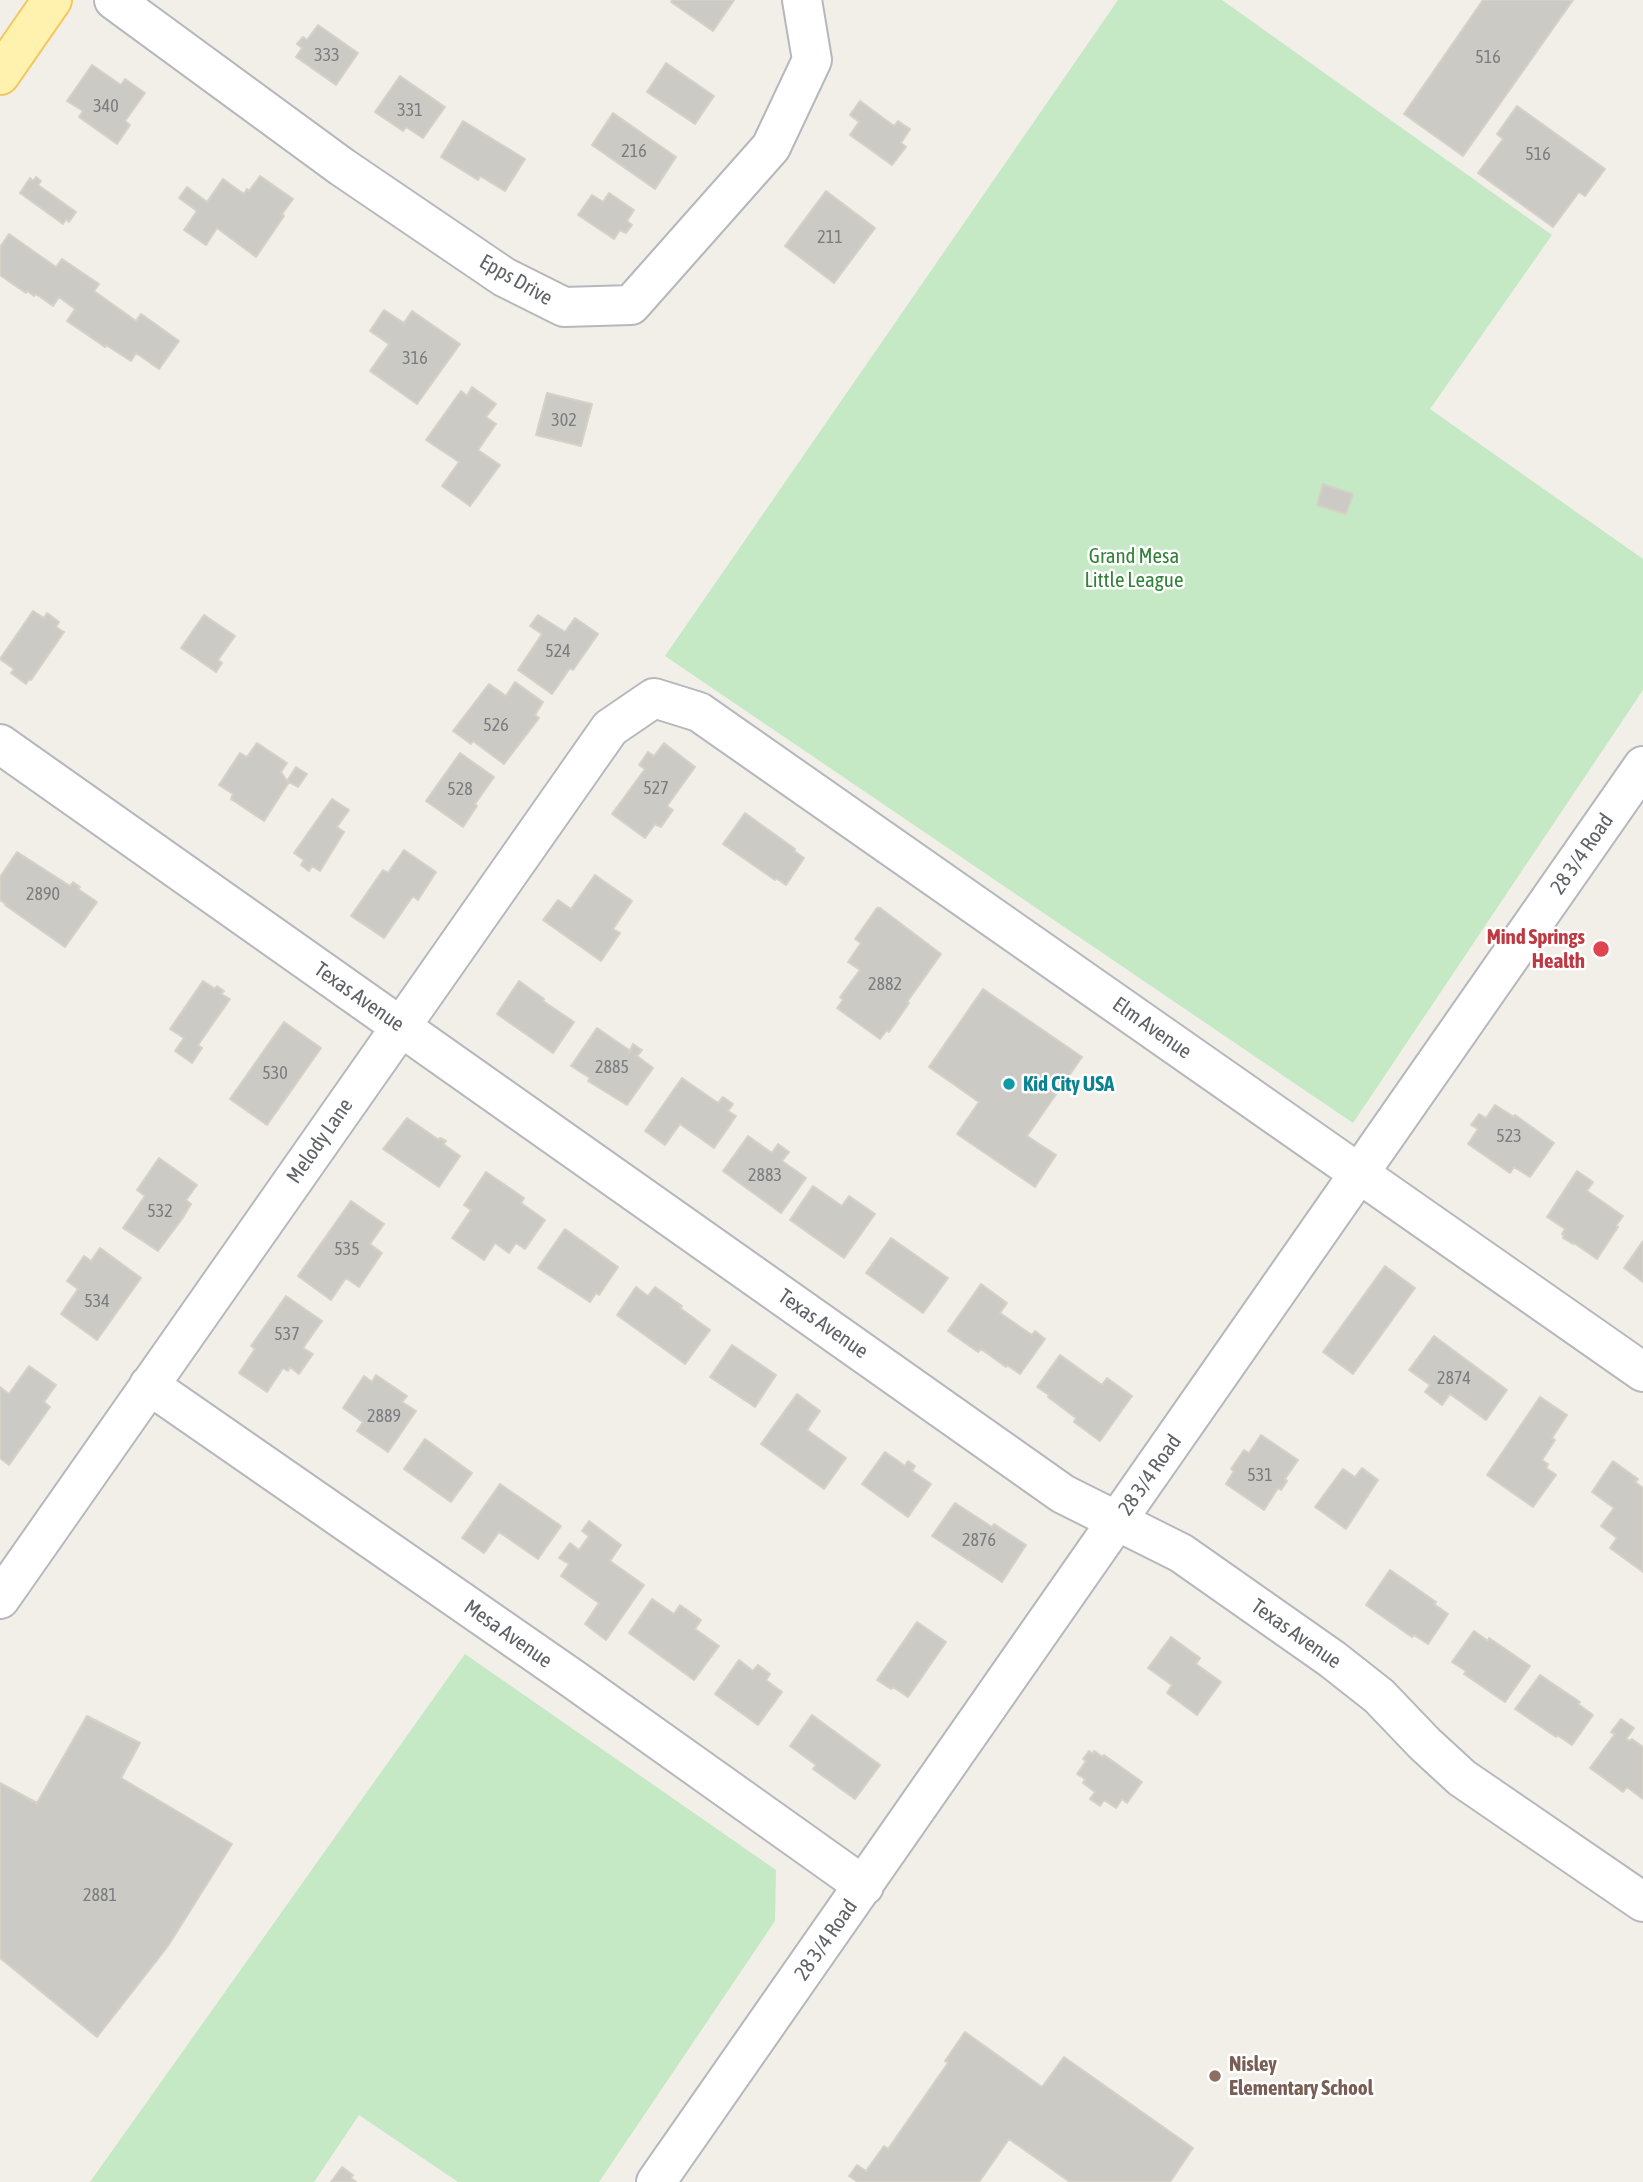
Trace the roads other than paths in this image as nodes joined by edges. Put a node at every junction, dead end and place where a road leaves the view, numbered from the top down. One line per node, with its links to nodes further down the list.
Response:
1 (52, 0): 4 (main road)
2 (114, 0): 3 (street, Epps Drive)
3 (802, 0)
4 (0, 75)
5 (654, 698): 8 (street, Melody Lane); 9 (street, Elm Avenue)
6 (0, 744): 8 (street, Texas Avenue)
7 (1643, 766): 9 (street, 28 3/4 Road)
8 (400, 1026): 11 (street, Melody Lane); 12 (street, Texas Avenue)
9 (1360, 1174): 10 (street, Elm Avenue); 12 (street, 28 3/4 Road)
10 (1643, 1372)
11 (149, 1385): 13 (street, Melody Lane); 14 (street, Mesa Avenue)
12 (1118, 1522): 14 (street, 28 3/4 Road); 15 (street, Texas Avenue)
13 (0, 1599)
14 (864, 1886): 16 (street, 28 3/4 Road)
15 (1643, 1902)
16 (656, 2182)

